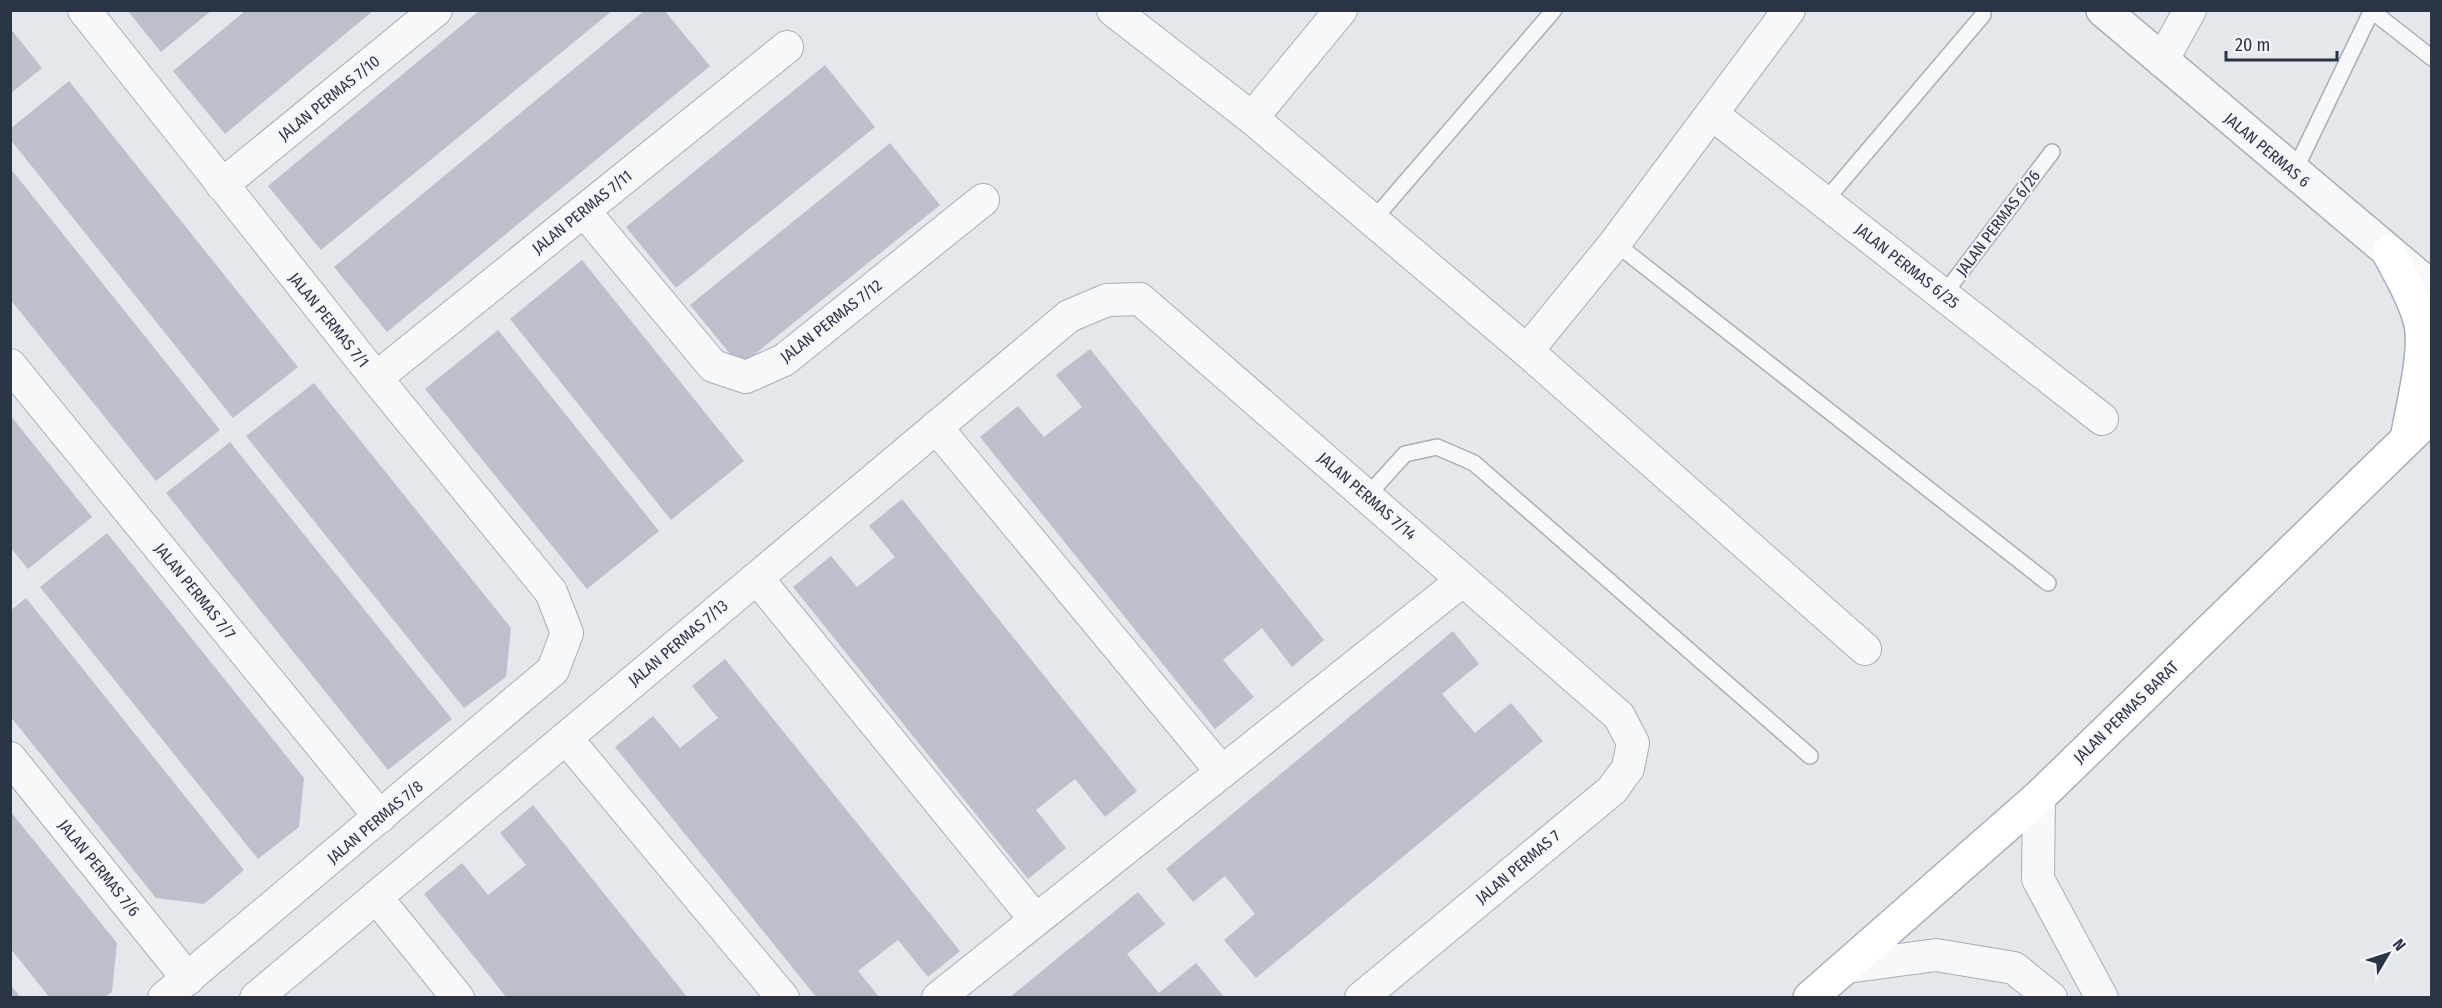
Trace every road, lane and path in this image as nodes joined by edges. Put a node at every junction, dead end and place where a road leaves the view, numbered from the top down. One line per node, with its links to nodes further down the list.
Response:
1 (84, 10): 18 (street, JALAN PERMAS 7/1)
2 (436, 10): 18 (street, JALAN PERMAS 7/10)
3 (1341, 10): 15 (street)
4 (1554, 10): 22 (lane)
5 (1789, 10): 14 (street)
6 (2103, 10): 13 (street, JALAN PERMAS 6)
7 (2190, 10): 13 (street)
8 (2372, 11): 12 (lane); 17 (lane)
9 (1121, 13): 15 (street)
10 (1983, 15): 20 (lane)
11 (788, 47): 21 (street, JALAN PERMAS 7/11)
12 (2432, 58)
13 (2162, 61): 17 (street, JALAN PERMAS 6)
14 (1712, 114): 20 (street, JALAN PERMAS 6/25); 23 (street)
15 (1252, 118): 22 (street)
16 (2052, 152): 26 (lane, JALAN PERMAS 6/26)
17 (2294, 172): 24 (street, JALAN PERMAS 6)
18 (222, 185): 30 (street, JALAN PERMAS 7/1)
19 (983, 200): 21 (street, JALAN PERMAS 7/12)
20 (1825, 201): 26 (street, JALAN PERMAS 6/25)
21 (584, 211): 30 (street, JALAN PERMAS 7/11)
22 (1373, 220): 28 (street)
23 (1615, 243): 28 (street); 38 (lane)
24 (2389, 252): 25 (street, JALAN PERMAS 6); 34 (main road)
25 (2432, 288)
26 (1944, 294): 32 (street, JALAN PERMAS 6/25)
27 (1107, 300): 33 (street, JALAN PERMAS 7/13); 35 (street, JALAN PERMAS 7/14)
28 (1527, 351): 40 (street)
29 (10, 365): 47 (street, JALAN PERMAS 7/7)
30 (376, 378): 39 (street, JALAN PERMAS 7/1)
31 (2432, 415): 34 (main road, JALAN PERMAS BARAT)
32 (2102, 419)
33 (936, 427): 36 (street, JALAN PERMAS 7/13); 45 (street)
34 (2407, 439): 46 (main road, JALAN PERMAS BARAT)
35 (1367, 496): 37 (street, JALAN PERMAS 7/14); 43 (lane)
36 (757, 578): 42 (street, JALAN PERMAS 7/13); 49 (street)
37 (1462, 580): 41 (street, JALAN PERMAS 7/14); 45 (street)
38 (2048, 583)
39 (567, 633): 47 (street, JALAN PERMAS 7/8)
40 (1865, 649)
41 (1619, 716): 56 (street, JALAN PERMAS 7)
42 (566, 738): 48 (street, JALAN PERMAS 7/13); 54 (street)
43 (1810, 756)
44 (10, 758): 51 (street, JALAN PERMAS 7/6)
45 (1222, 771): 49 (street)
46 (2039, 796): 50 (main road, JALAN PERMAS BARAT); 59 (street)
47 (380, 817): 51 (street, JALAN PERMAS 7/8)
48 (376, 897): 52 (street, JALAN PERMAS 7/13); 53 (street)
49 (1035, 920): 55 (street)
50 (1847, 968): 57 (main road, JALAN PERMAS BARAT); 58 (street)
51 (176, 988)
52 (256, 998)
53 (458, 998)
54 (783, 998)
55 (938, 998)
56 (1360, 998)
57 (1810, 998)
58 (2051, 998)
59 (2102, 998)

